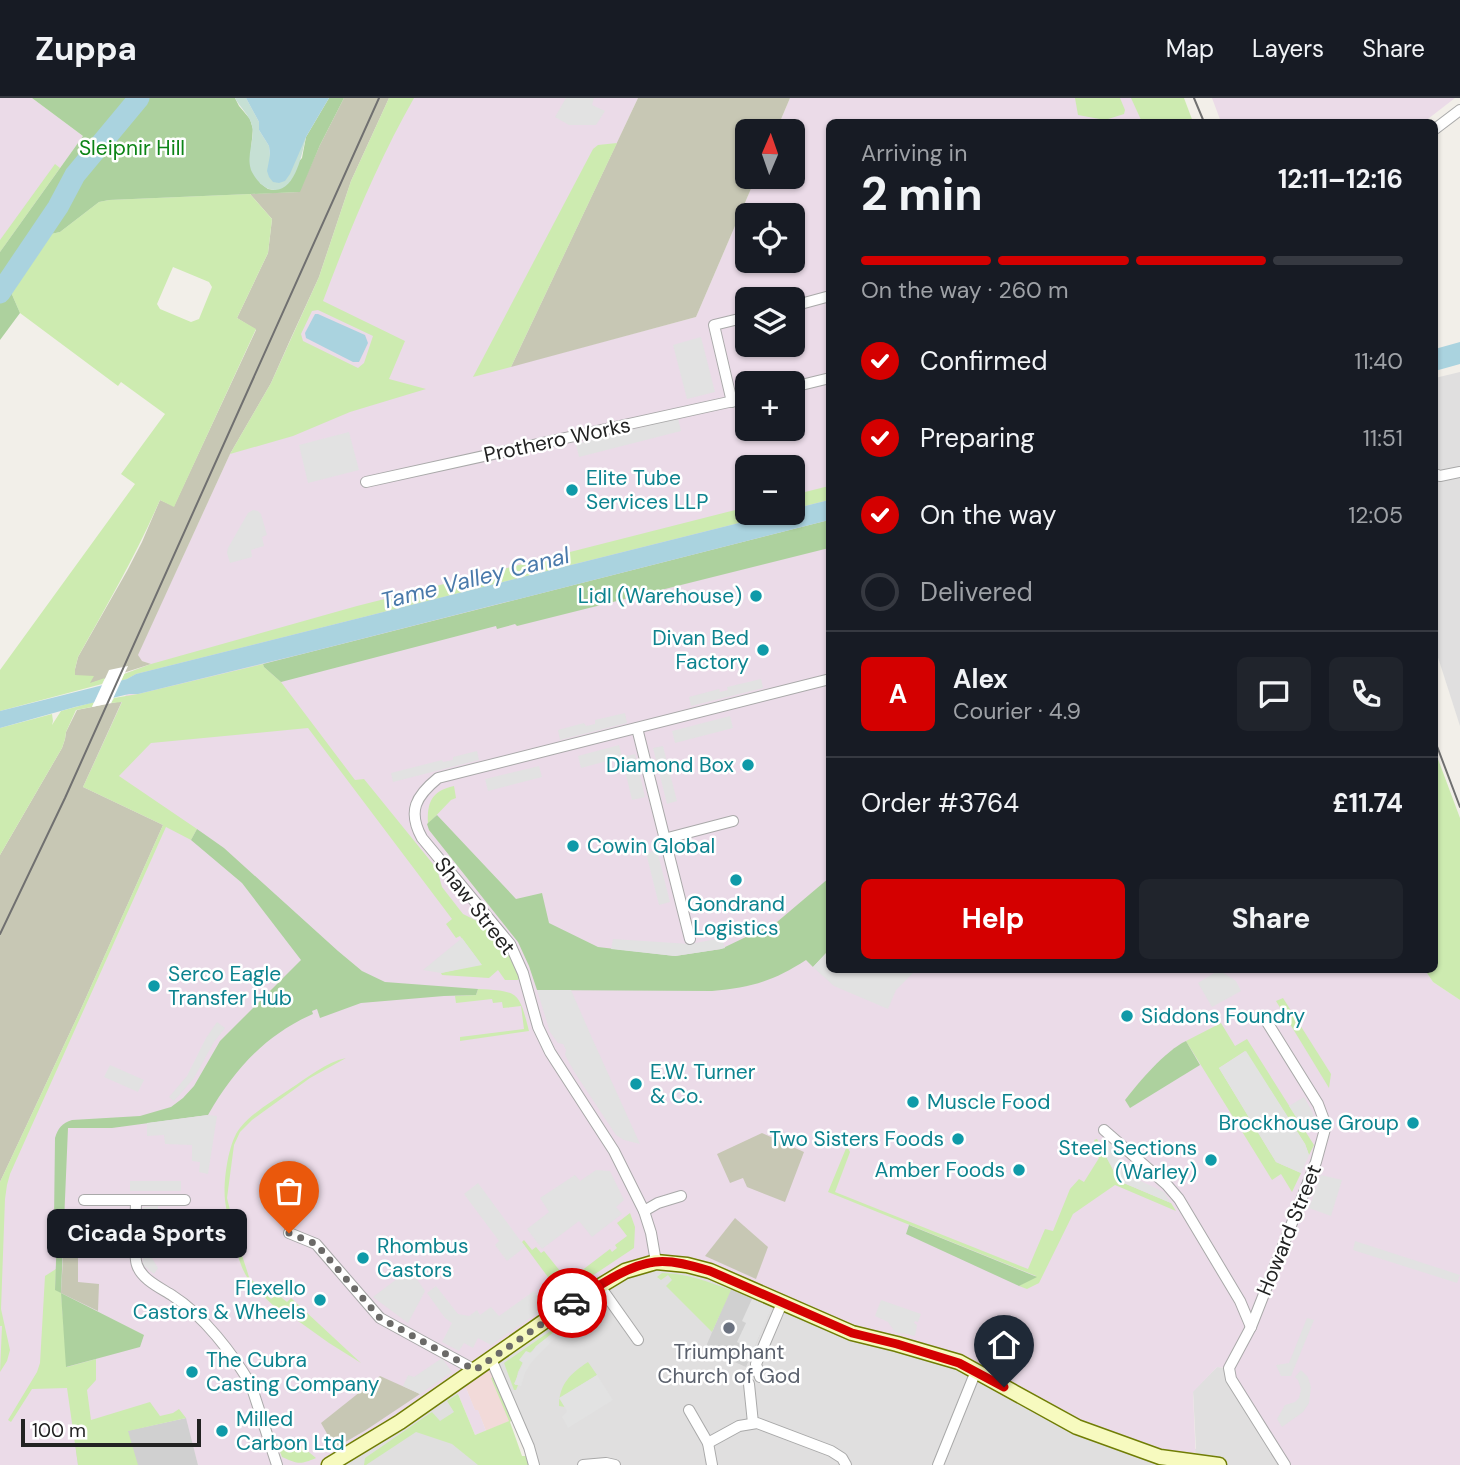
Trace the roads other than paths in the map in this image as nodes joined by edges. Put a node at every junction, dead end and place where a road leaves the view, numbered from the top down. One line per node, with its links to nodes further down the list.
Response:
1 (1460, 110): 2 (street)
2 (1438, 127)
3 (826, 297): 4 (street)
4 (805, 303)
5 (735, 320): 9 (street)
6 (826, 379): 7 (street)
7 (805, 384)
8 (735, 401): 9 (street, Prothero Works)
9 (732, 402): 12 (street, Prothero Works)
10 (1460, 472): 11 (street)
11 (1438, 475): 13 (street)
12 (366, 482)
13 (1440, 488)
14 (826, 680): 15 (street, Shaw Street)
15 (637, 728): 17 (street); 25 (street, Shaw Street)
16 (733, 821): 17 (street)
17 (664, 839): 18 (street)
18 (690, 939)
19 (1268, 1022): 30 (street, Howard Street)
20 (1104, 1130): 30 (street, Howard Street)
21 (681, 1196): 25 (street)
22 (84, 1200): 24 (street)
23 (185, 1200): 24 (street)
24 (136, 1201): 41 (street)
25 (644, 1211): 27 (street, Shaw Street)
26 (289, 1233): 33 (street)
27 (656, 1262): 28 (street); 29 (street)
28 (599, 1285): 31 (street); 32 (street)
29 (782, 1303): 34 (street); 35 (street)
30 (1251, 1327): 50 (street, Howard Street)
31 (638, 1340)
32 (491, 1359): 33 (street); 43 (street)
33 (475, 1370): 40 (street)
34 (975, 1371): 48 (street); 49 (street)
35 (760, 1377)
36 (750, 1384): 38 (street)
37 (689, 1410): 39 (street)
38 (753, 1423): 39 (street); 47 (street)
39 (708, 1443): 46 (street)
40 (349, 1460): 42 (street)
41 (277, 1465)
42 (329, 1465)
43 (534, 1465)
44 (583, 1465): 45 (street)
45 (615, 1465)
46 (712, 1465)
47 (846, 1465)
48 (938, 1465)
49 (1219, 1465)
50 (1286, 1465)

